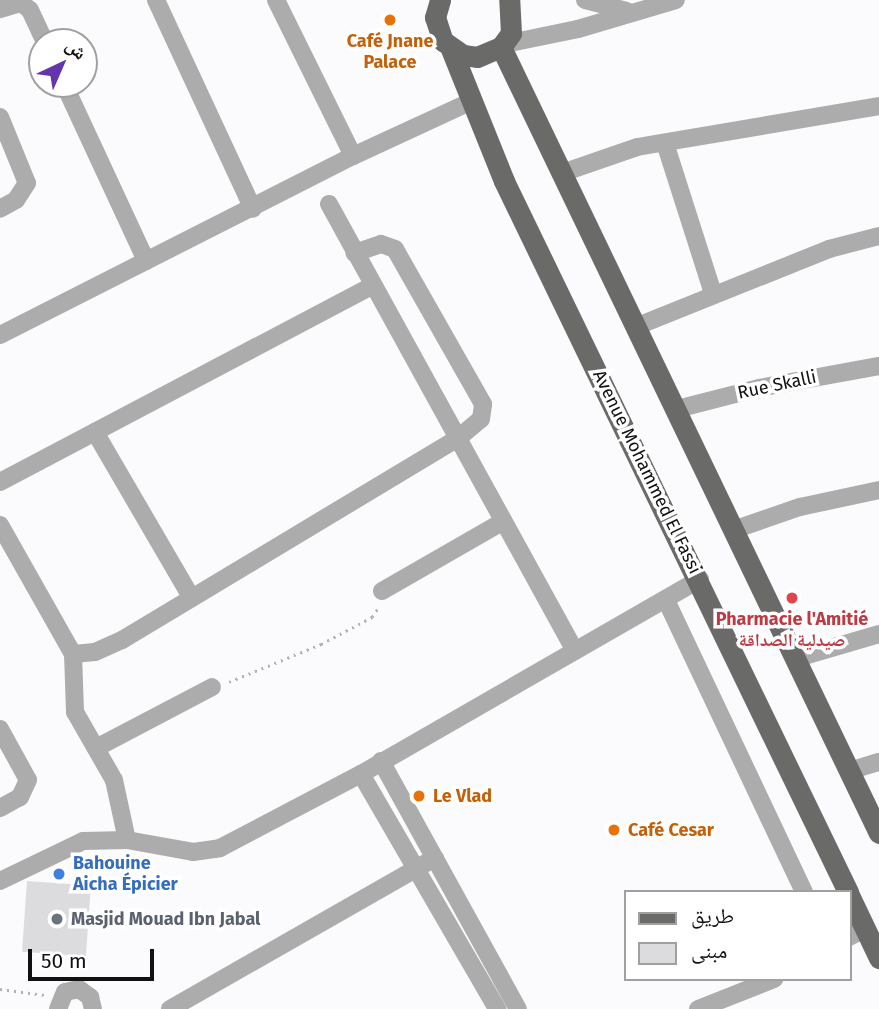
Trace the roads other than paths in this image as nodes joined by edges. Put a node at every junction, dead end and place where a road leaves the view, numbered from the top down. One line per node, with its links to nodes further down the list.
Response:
1 (156, 0): 21 (street)
2 (276, 0): 17 (street)
3 (509, 0): 10 (main road)
4 (585, 0): 8 (street)
5 (676, 0): 8 (street)
6 (434, 6): 11 (main road, Avenue Mohammed El Fassi)
7 (0, 9): 9 (street)
8 (627, 11): 10 (street)
9 (39, 28)
10 (503, 46): 11 (main road); 18 (main road)
11 (451, 49): 13 (main road, Avenue Mohammed El Fassi)
12 (70, 98): 24 (street)
13 (470, 102): 17 (street); 38 (main road, Avenue Mohammed El Fassi)
14 (879, 106): 16 (street)
15 (0, 117): 20 (street)
16 (664, 143): 18 (street); 26 (street)
17 (353, 156): 21 (street)
18 (562, 173): 27 (main road)
19 (330, 204): 23 (street)
20 (0, 209)
21 (253, 209): 24 (street)
22 (879, 236): 26 (street)
23 (355, 253): 25 (street); 32 (street)
24 (146, 261): 28 (street)
25 (372, 286): 31 (street); 32 (street)
26 (713, 293): 27 (street)
27 (635, 327): 30 (main road)
28 (0, 335)
29 (879, 366): 30 (street, Rue Skalli)
30 (677, 409): 37 (main road)
31 (95, 432): 33 (street); 40 (street)
32 (457, 439): 35 (street); 40 (street)
33 (0, 482)
34 (879, 490): 37 (street)
35 (502, 522): 39 (street); 43 (street)
36 (0, 525): 44 (street)
37 (736, 529): 45 (main road)
38 (700, 579): 41 (street); 60 (main road, Avenue Mohammed El Fassi)
39 (382, 591)
40 (191, 597): 44 (street)
41 (666, 600): 43 (street); 59 (street)
42 (879, 634): 45 (street)
43 (575, 650): 49 (street)
44 (73, 654): 48 (street)
45 (797, 658): 51 (main road)
46 (212, 687): 48 (street)
47 (0, 729): 53 (street)
48 (96, 748): 55 (street)
49 (382, 761): 52 (street); 56 (street)
50 (879, 762): 51 (street)
51 (849, 771): 54 (main road)
52 (361, 774): 55 (street); 57 (street)
53 (0, 808)
54 (879, 833)
55 (127, 840): 58 (street)
56 (435, 858): 57 (street); 69 (street)
57 (418, 869): 67 (street); 68 (street)
58 (0, 881)
59 (803, 890)
60 (846, 890)
61 (851, 907): 62 (main road, Avenue Mohammed El Fassi)
62 (857, 933): 63 (main road, Avenue Mohammed El Fassi)
63 (879, 958)
64 (769, 981): 70 (street)
65 (59, 1003): 66 (street)
66 (93, 1009)
67 (170, 1009)
68 (497, 1009)
69 (518, 1009)
70 (698, 1009)

